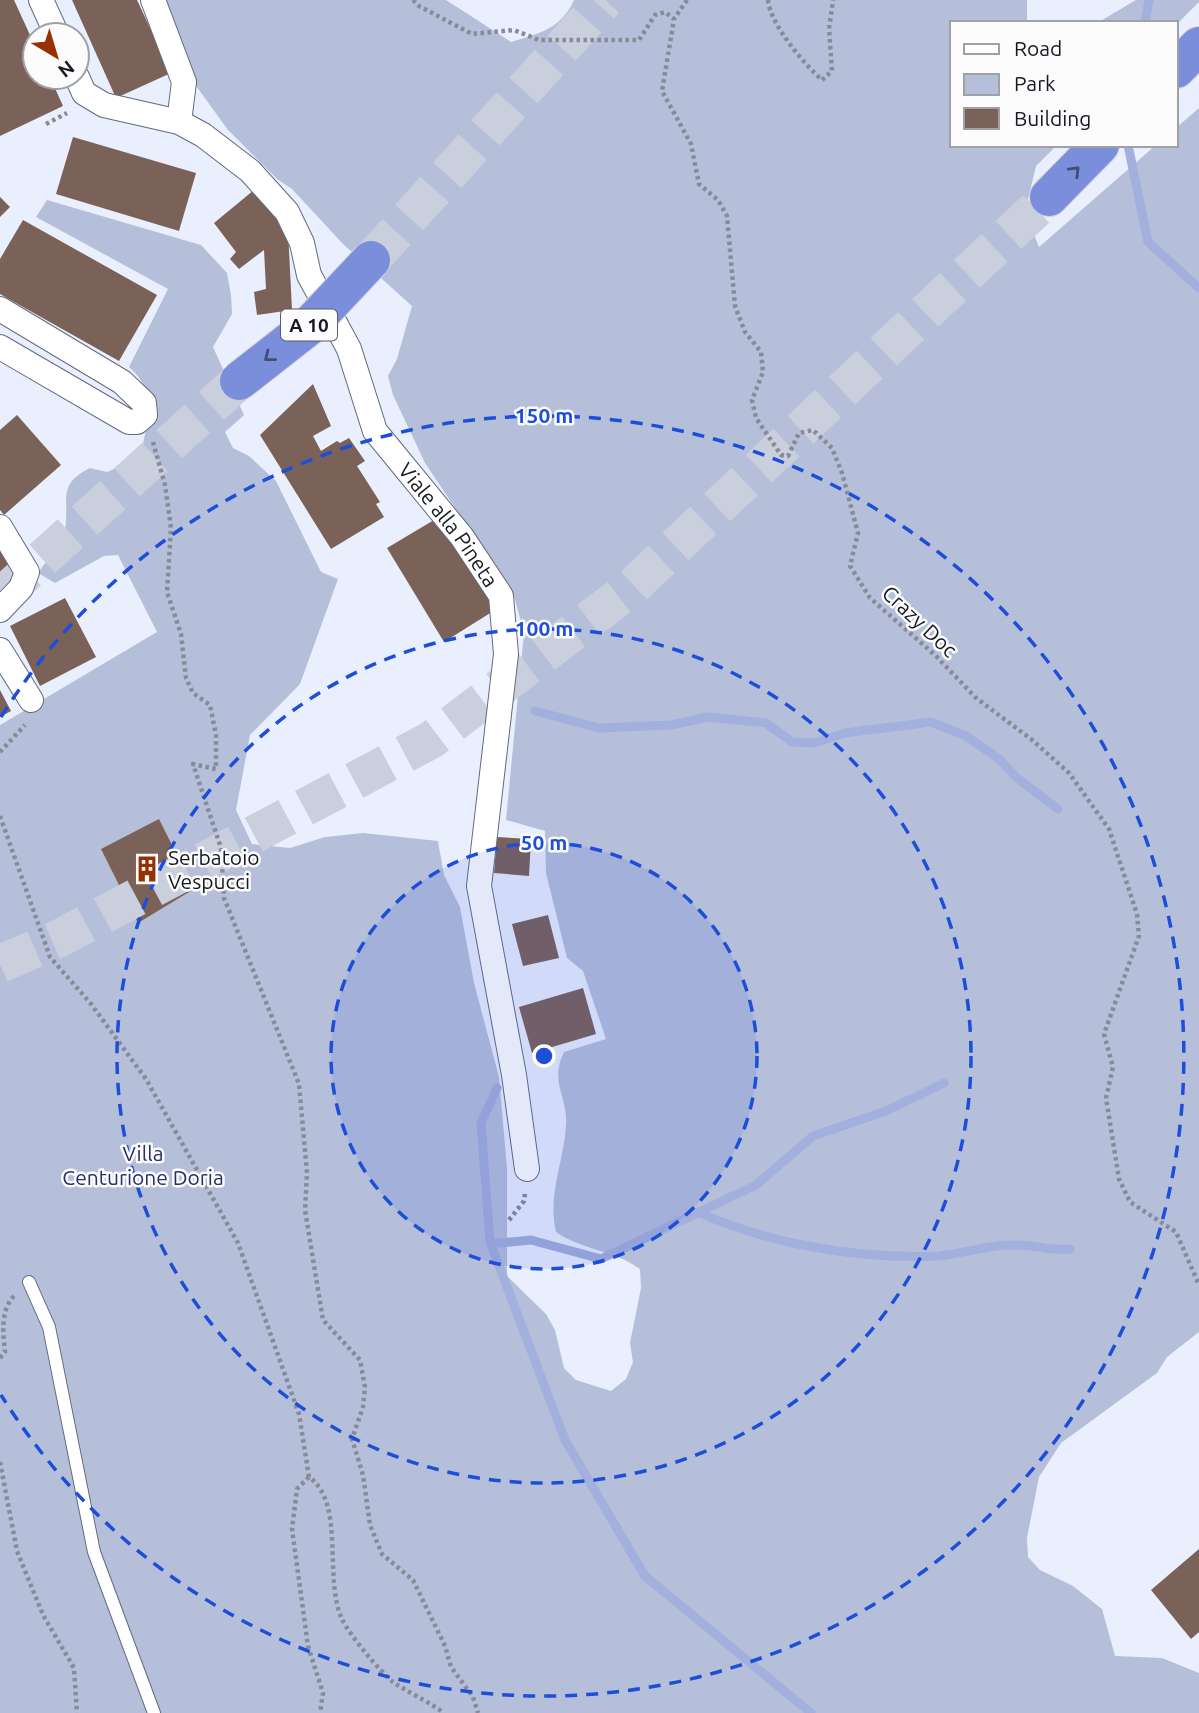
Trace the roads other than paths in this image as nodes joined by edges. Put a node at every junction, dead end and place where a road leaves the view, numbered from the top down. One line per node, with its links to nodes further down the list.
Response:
1 (41, 0): 3 (street)
2 (153, 0): 7 (street)
3 (51, 21)
4 (1199, 46): 5 (highway)
5 (1178, 67)
6 (83, 91): 7 (street, Viale alla Pineta)
7 (179, 122): 18 (street, Viale alla Pineta)
8 (1098, 147): 9 (highway, one-way to 8)
9 (1049, 197)
10 (371, 260): 13 (highway, A 10, one-way to 13, bridge)
11 (0, 309): 12 (street)
12 (0, 347)
13 (239, 381)
14 (0, 527): 15 (street)
15 (0, 610)
16 (0, 650): 17 (street)
17 (31, 700)
18 (527, 1169)
19 (29, 1282): 20 (lane)
20 (154, 1713)

